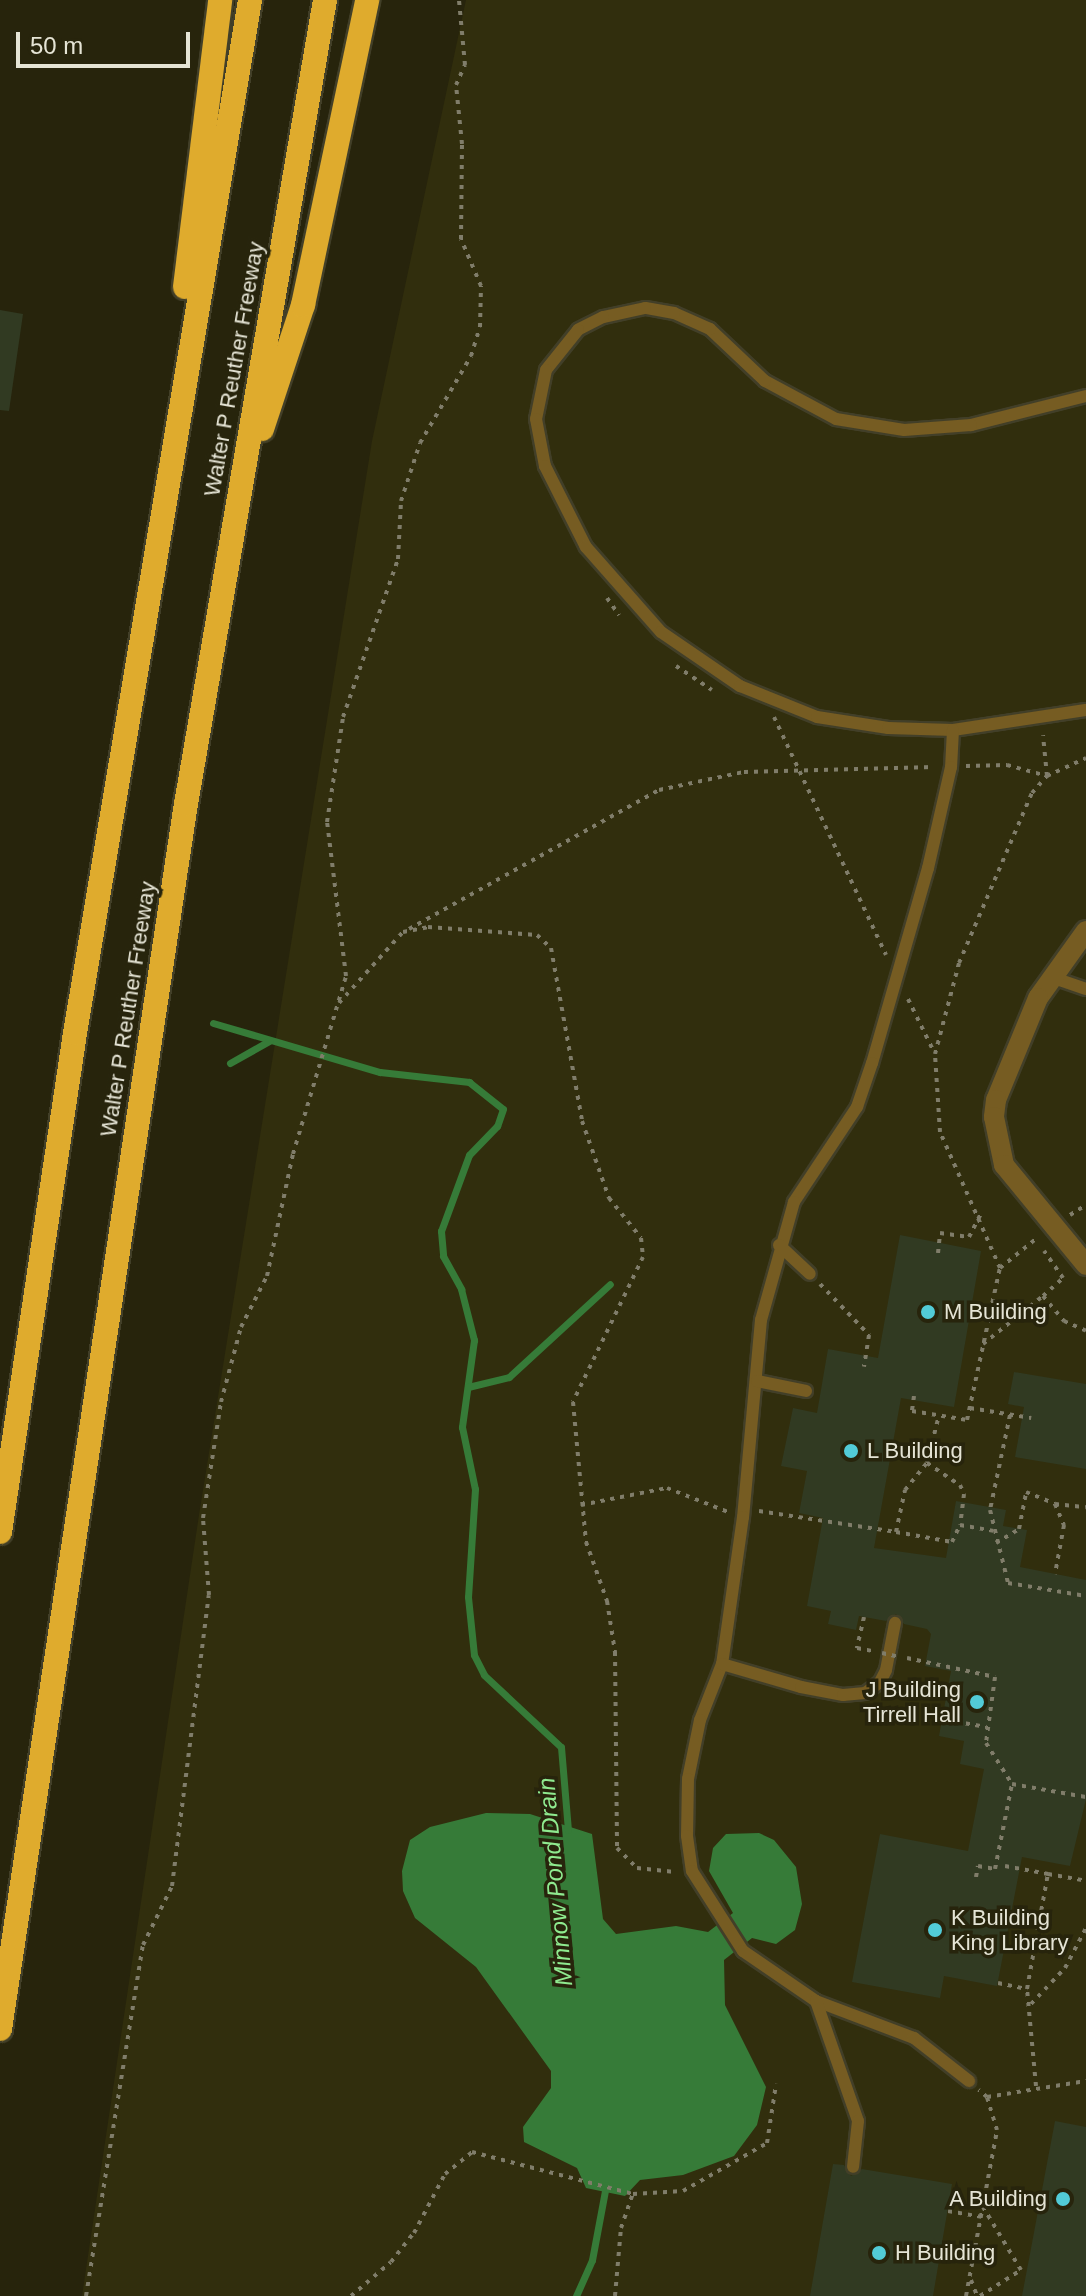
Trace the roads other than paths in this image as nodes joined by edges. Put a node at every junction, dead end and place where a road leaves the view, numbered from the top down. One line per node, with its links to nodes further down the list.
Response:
1 (220, 0): 7 (highway)
2 (250, 0): 7 (highway)
3 (325, 0): 6 (highway, Walter P Reuther Freeway)
4 (367, 0): 6 (highway)
5 (1086, 396): 9 (lane)
6 (236, 507): 22 (highway, Walter P Reuther Freeway)
7 (158, 530): 18 (highway)
8 (1086, 710): 9 (lane)
9 (953, 730): 13 (lane)
10 (1086, 931): 11 (street)
11 (1051, 977): 12 (lane); 14 (street)
12 (1086, 989)
13 (779, 1245): 15 (lane); 16 (lane)
14 (1086, 1265)
15 (810, 1274)
16 (757, 1381): 17 (lane); 20 (lane)
17 (806, 1391)
18 (0, 1532)
19 (895, 1623): 20 (lane)
20 (722, 1664): 21 (lane)
21 (816, 2001): 23 (lane); 24 (lane)
22 (0, 2029)
23 (969, 2081)
24 (853, 2167)

